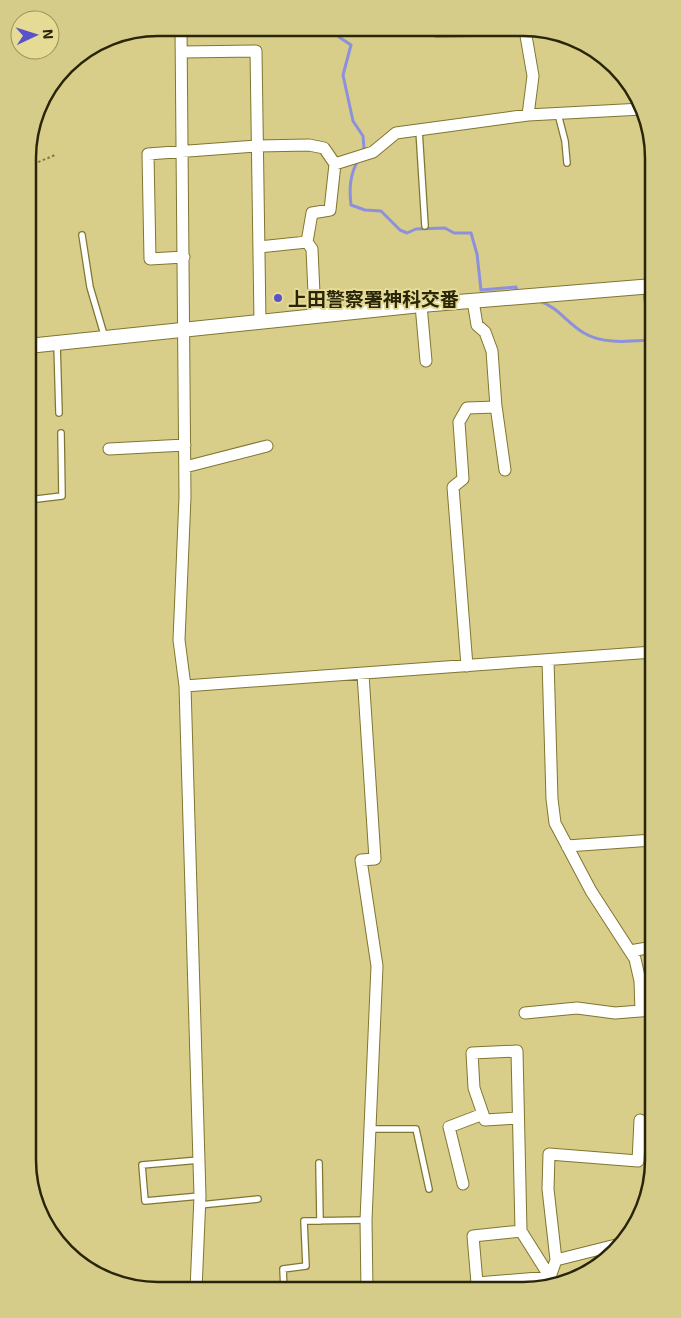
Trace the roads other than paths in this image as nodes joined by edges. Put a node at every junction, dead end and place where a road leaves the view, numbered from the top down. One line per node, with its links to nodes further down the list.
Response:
1 (181, 36): 3 (street)
2 (526, 36): 6 (street)
3 (182, 52): 8 (street); 9 (street)
4 (635, 110): 5 (street)
5 (558, 114): 6 (street); 10 (lane)
6 (528, 115): 7 (street)
7 (419, 130): 11 (street); 12 (lane)
8 (257, 146): 9 (street); 11 (street); 15 (street)
9 (184, 150): 16 (street); 16 (street)
10 (567, 163)
11 (335, 164): 14 (street)
12 (425, 226)
13 (82, 235): 23 (lane)
14 (307, 242): 15 (street); 20 (street)
15 (259, 247): 21 (street)
16 (184, 257): 22 (street)
17 (645, 287): 18 (street)
18 (473, 301): 19 (street); 27 (street)
19 (421, 305): 20 (street); 26 (street)
20 (315, 316): 21 (street)
21 (260, 322): 22 (street)
22 (185, 330): 23 (street); 30 (street)
23 (105, 338): 24 (street)
24 (57, 344): 25 (street); 28 (lane)
25 (36, 345)
26 (426, 361)
27 (496, 406): 34 (street); 38 (street)
28 (59, 413)
29 (61, 433): 35 (lane)
30 (185, 445): 32 (street); 33 (street)
31 (267, 446): 33 (street)
32 (109, 449)
33 (185, 467): 40 (street)
34 (504, 470)
35 (36, 499)
36 (645, 653): 37 (street)
37 (548, 660): 38 (street); 42 (street)
38 (467, 666): 39 (street)
39 (363, 674): 40 (street); 51 (street)
40 (185, 686): 52 (street)
41 (644, 841): 42 (street)
42 (567, 846): 44 (street)
43 (644, 949): 44 (street)
44 (630, 951): 45 (street)
45 (641, 1011): 46 (street); 47 (street)
46 (644, 1011)
47 (526, 1013)
48 (483, 1114): 49 (street); 49 (street); 54 (street)
49 (518, 1118): 60 (street)
50 (640, 1120): 62 (street)
51 (371, 1129): 55 (lane); 59 (street)
52 (199, 1160): 57 (street); 57 (lane)
53 (319, 1164): 58 (lane)
54 (463, 1184)
55 (429, 1189)
56 (258, 1199): 57 (lane)
57 (200, 1200): 65 (street)
58 (320, 1220): 59 (lane); 66 (lane)
59 (366, 1220): 67 (street)
60 (521, 1231): 64 (street); 68 (street)
61 (608, 1247): 62 (street)
62 (556, 1260): 63 (street)
63 (554, 1277)
64 (551, 1278)
65 (196, 1282)
66 (284, 1282)
67 (367, 1282)
68 (477, 1282)

